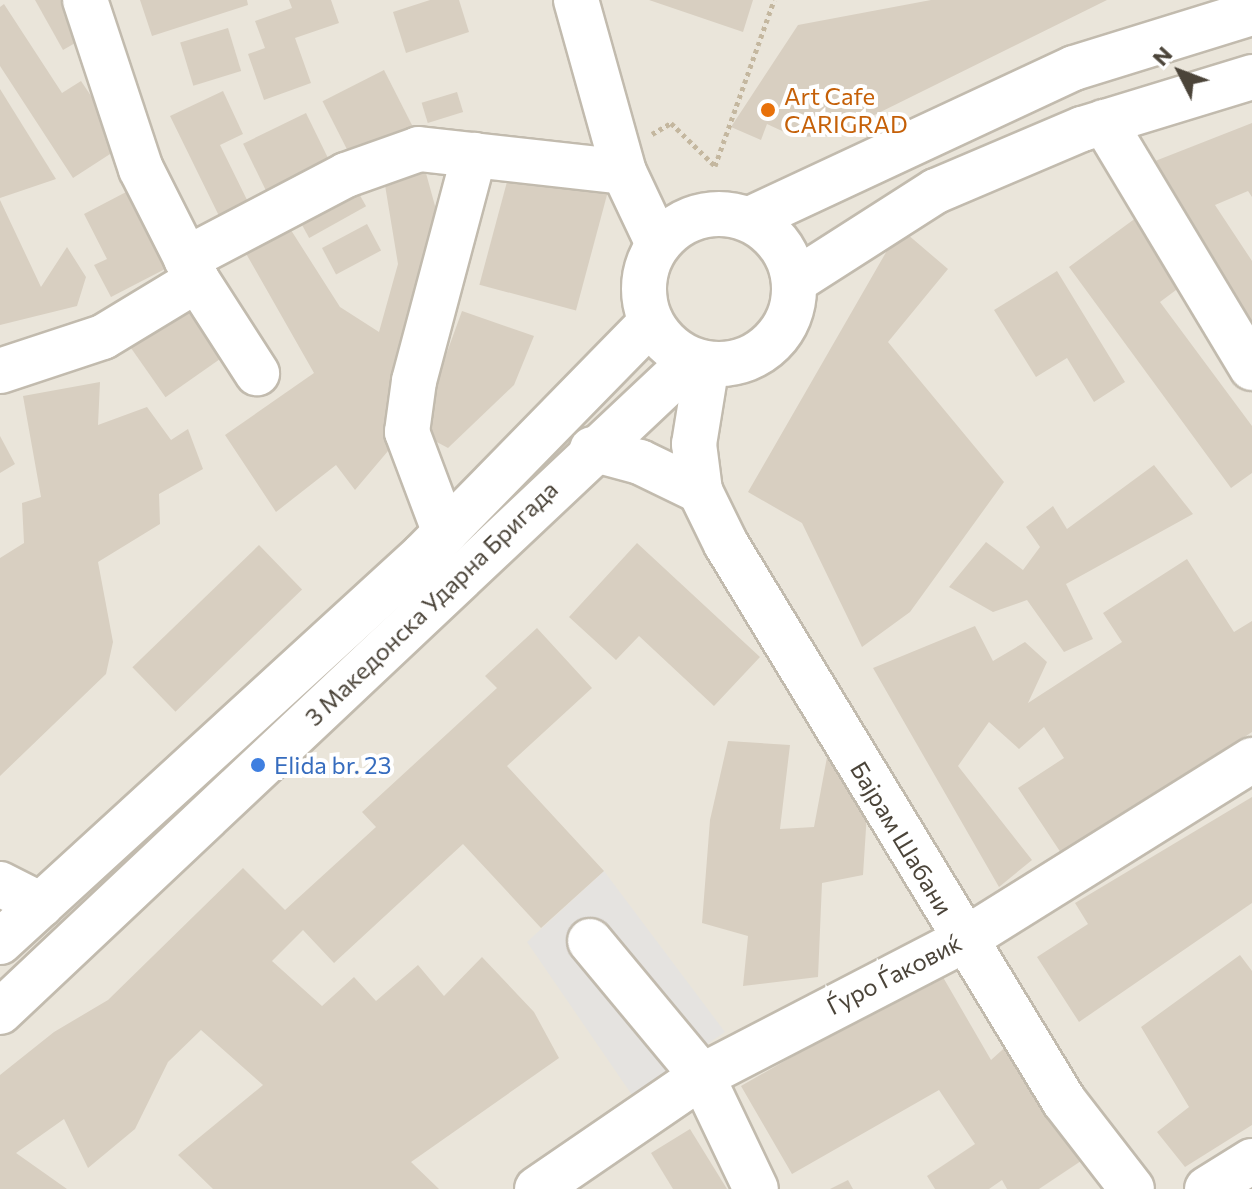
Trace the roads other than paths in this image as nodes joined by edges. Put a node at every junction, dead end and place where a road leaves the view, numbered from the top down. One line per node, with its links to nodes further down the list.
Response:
1 (85, 0): 11 (street)
2 (576, 0): 7 (street)
3 (1252, 13): 9 (street)
4 (1252, 77): 5 (street)
5 (1104, 122): 12 (street); 15 (street)
6 (474, 155): 7 (street); 11 (street); 20 (street)
7 (622, 162): 8 (street); 10 (street)
8 (697, 216): 9 (street); 10 (street)
9 (750, 219): 12 (street)
10 (658, 244): 13 (street)
11 (192, 270): 16 (street); 17 (street)
12 (795, 281): 14 (street, 3 Македонска Ударна Бригада)
13 (649, 324): 14 (street); 20 (street, 3 Македонска Ударна Бригада)
14 (712, 363): 18 (street, 3 Македонска Ударна Бригада); 19 (street, Бајрам Шабани)
15 (1252, 368)
16 (0, 371)
17 (257, 373)
18 (592, 449): 19 (street); 27 (street, 3 Македонска Ударна Бригада)
19 (699, 482): 24 (street, Бајрам Шабани)
20 (445, 533): 23 (street, 3 Македонска Ударна Бригада)
21 (1252, 760): 24 (street, Ѓуро Ѓаковиќ)
22 (0, 884): 23 (street)
23 (41, 905): 26 (street, 3 Македонска Ударна Бригада)
24 (964, 940): 28 (street, Ѓуро Ѓаковиќ); 32 (street, Бајрам Шабани)
25 (590, 941): 28 (street)
26 (0, 942)
27 (0, 1012)
28 (702, 1076): 30 (street, Ѓуро Ѓаковиќ); 31 (street)
29 (1252, 1161): 33 (street)
30 (537, 1189)
31 (756, 1189)
32 (1132, 1189)
33 (1207, 1189)

